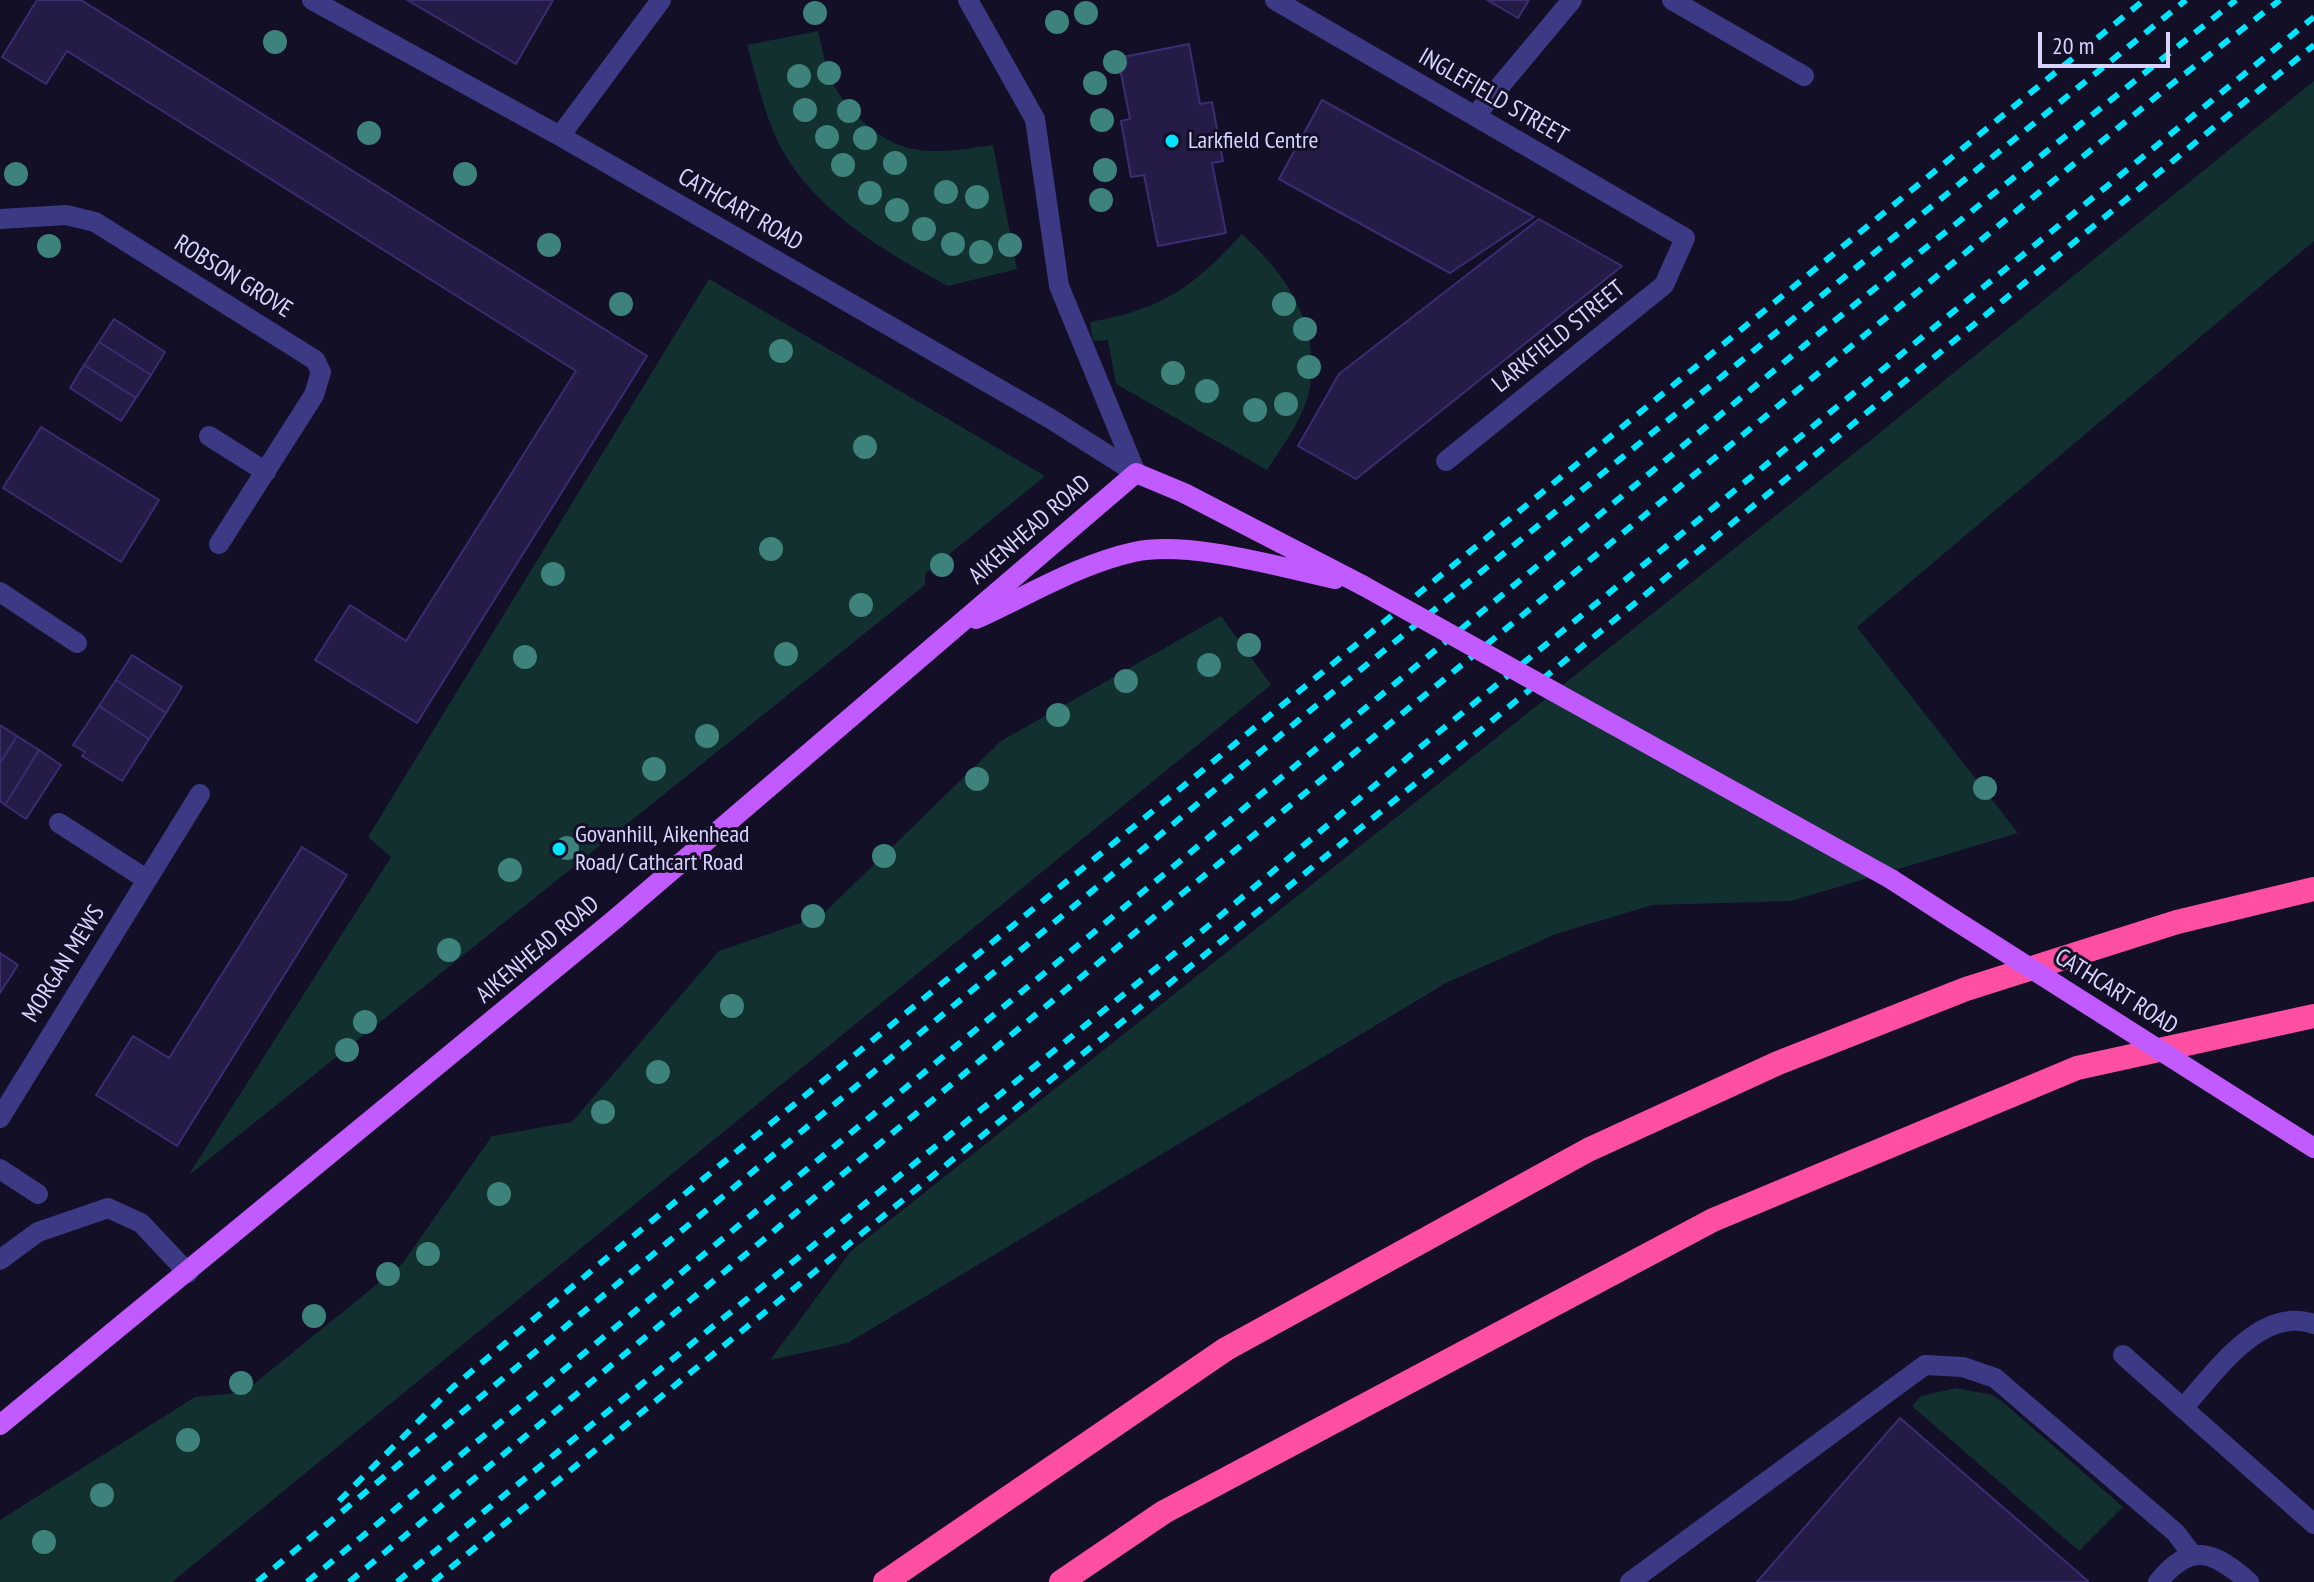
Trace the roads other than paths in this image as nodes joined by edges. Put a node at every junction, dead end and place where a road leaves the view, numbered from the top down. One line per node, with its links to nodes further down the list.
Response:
1 (312, 0): 9 (street, CATHCART ROAD)
2 (661, 0): 9 (street)
3 (968, 0): 15 (street)
4 (1275, 0): 8 (street, INGLEFIELD STREET)
5 (1572, 0): 8 (street)
6 (1672, 0): 7 (street)
7 (1804, 76)
8 (1475, 116): 11 (street, INGLEFIELD STREET)
9 (560, 136): 15 (street, CATHCART ROAD)
10 (0, 219): 14 (street, ROBSON GROVE)
11 (1685, 238): 13 (street, LARKFIELD STREET)
12 (209, 436): 14 (street)
13 (1446, 461)
14 (266, 472): 16 (street, ROBSON GROVE)
15 (1136, 473): 17 (main road, CATHCART ROAD); 19 (main road, AIKENHEAD ROAD)
16 (219, 544)
17 (1362, 585): 19 (main road); 27 (main road, CATHCART ROAD, bridge)
18 (0, 592): 20 (street)
19 (953, 630): 31 (main road, AIKENHEAD ROAD)
20 (77, 643)
21 (200, 794): 23 (street, MORGAN MEWS)
22 (59, 823): 23 (street)
23 (146, 879): 26 (street, MORGAN MEWS)
24 (2314, 889): 38 (highway)
25 (2314, 1016): 39 (highway)
26 (0, 1118)
27 (2314, 1148)
28 (0, 1169): 29 (street)
29 (38, 1194)
30 (0, 1260): 31 (street)
31 (188, 1273): 35 (main road, AIKENHEAD ROAD)
32 (2314, 1324): 34 (street)
33 (2123, 1355): 34 (street)
34 (2183, 1408): 36 (street)
35 (0, 1425)
36 (2314, 1524)
37 (2191, 1553): 40 (street); 41 (street); 42 (street)
38 (885, 1582)
39 (1061, 1582)
40 (1630, 1582)
41 (2158, 1582)
42 (2249, 1582)

